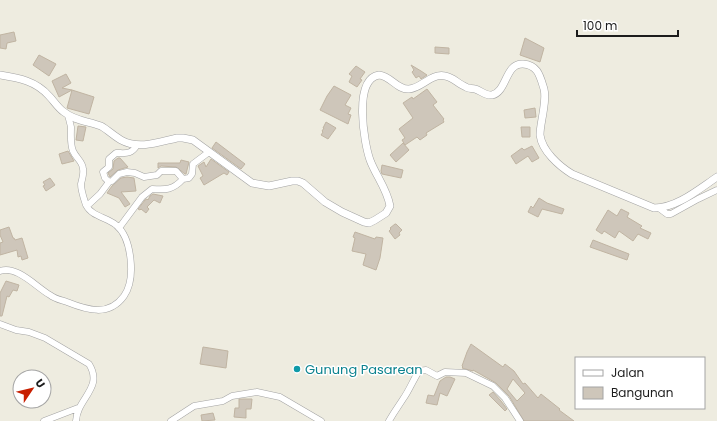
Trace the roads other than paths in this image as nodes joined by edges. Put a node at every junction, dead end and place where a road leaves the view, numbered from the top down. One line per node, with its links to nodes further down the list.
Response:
1 (0, 75): 2 (street)
2 (68, 115): 3 (street); 9 (street)
3 (137, 145): 4 (street); 7 (street)
4 (210, 152): 6 (street); 10 (street)
5 (717, 177): 10 (street)
6 (183, 179): 7 (street); 11 (street)
7 (109, 182): 9 (street)
8 (717, 190): 10 (street)
9 (87, 206): 11 (street)
10 (659, 208)
11 (119, 228): 12 (street)
12 (0, 271)
13 (0, 324): 14 (street)
14 (78, 408): 15 (street); 16 (street)
15 (44, 421)
16 (76, 421)
17 (170, 421): 18 (street)
18 (321, 421)
19 (389, 421): 20 (street)
20 (520, 421)

